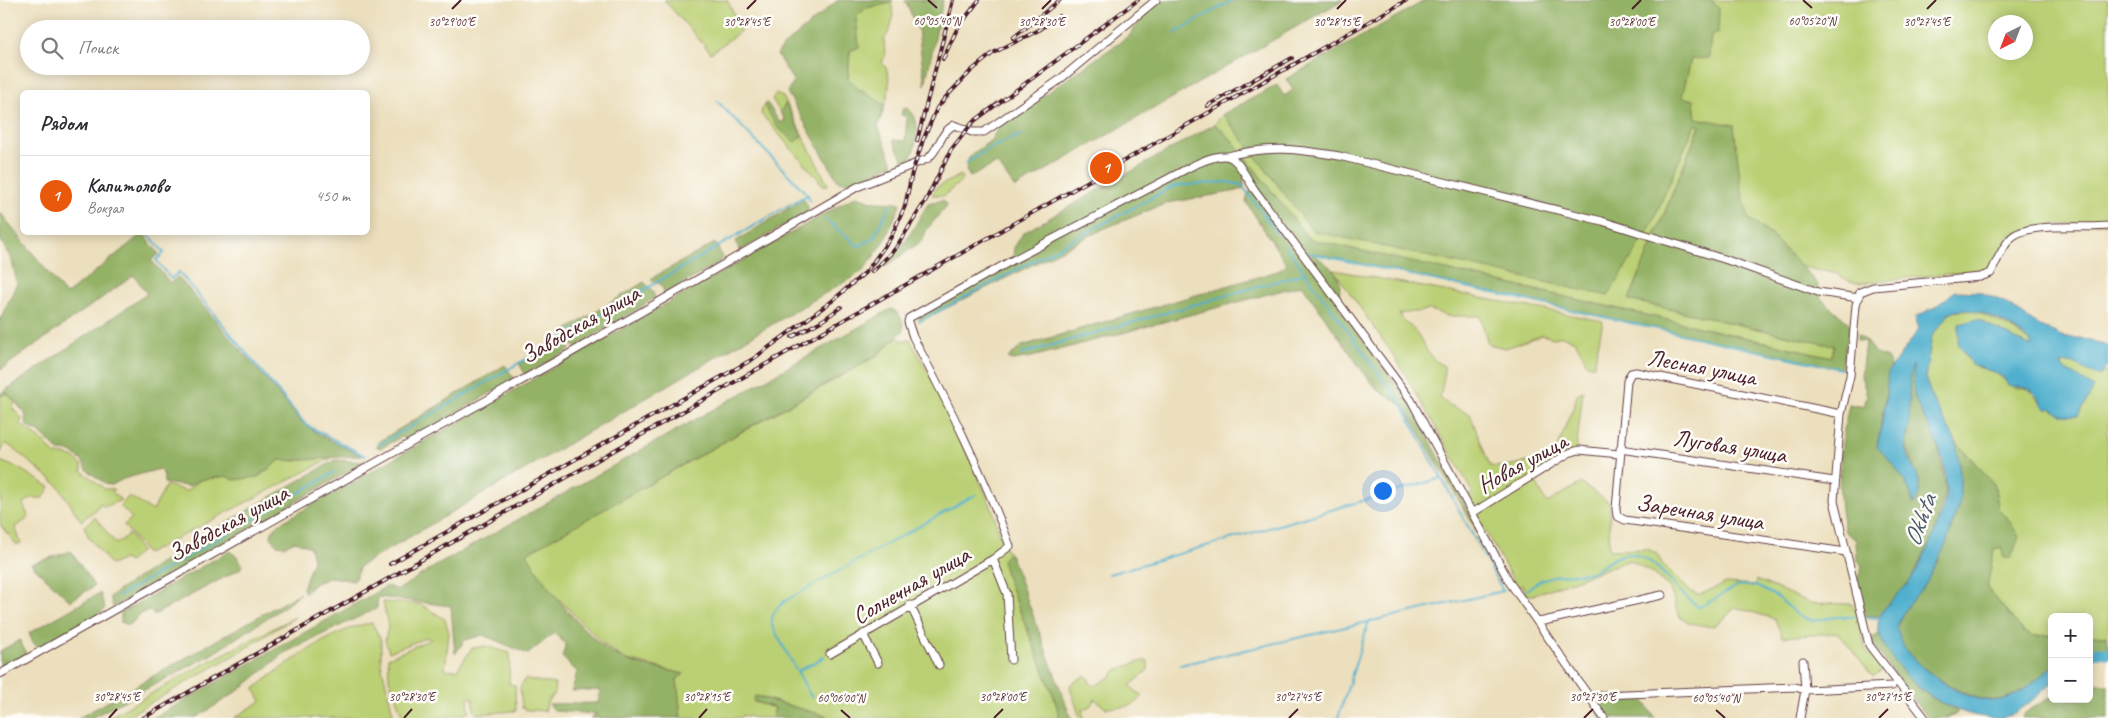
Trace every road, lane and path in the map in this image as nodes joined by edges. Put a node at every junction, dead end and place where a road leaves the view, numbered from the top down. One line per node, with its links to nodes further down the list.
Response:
1 (1156, 0): 20 (street, Заводская улица)
2 (1228, 156): 4 (street); 8 (street); 10 (street, Солнечная улица)
3 (2108, 226): 4 (street)
4 (1859, 298): 5 (street)
5 (1841, 414): 6 (street, Лесная улица); 7 (street)
6 (1620, 452): 7 (street, Луговая улица); 8 (street, Новая улица); 9 (street, Заречная улица)
7 (1834, 481): 9 (street)
8 (1474, 512): 13 (street)
9 (1846, 552): 26 (street)
10 (993, 559): 12 (street, Солнечная улица); 16 (street)
11 (1662, 595): 13 (street)
12 (910, 606): 14 (street, Солнечная улица); 19 (street)
13 (1539, 622): 23 (street)
14 (863, 634): 15 (street, Солнечная улица); 18 (street)
15 (830, 654)
16 (1011, 660)
17 (1803, 661): 22 (street)
18 (878, 663)
19 (939, 665)
20 (0, 674)
21 (1892, 686): 22 (street)
22 (1805, 690): 23 (street); 25 (street)
23 (1591, 698): 24 (street)
24 (1604, 718)
25 (1800, 718)
26 (1925, 718)

